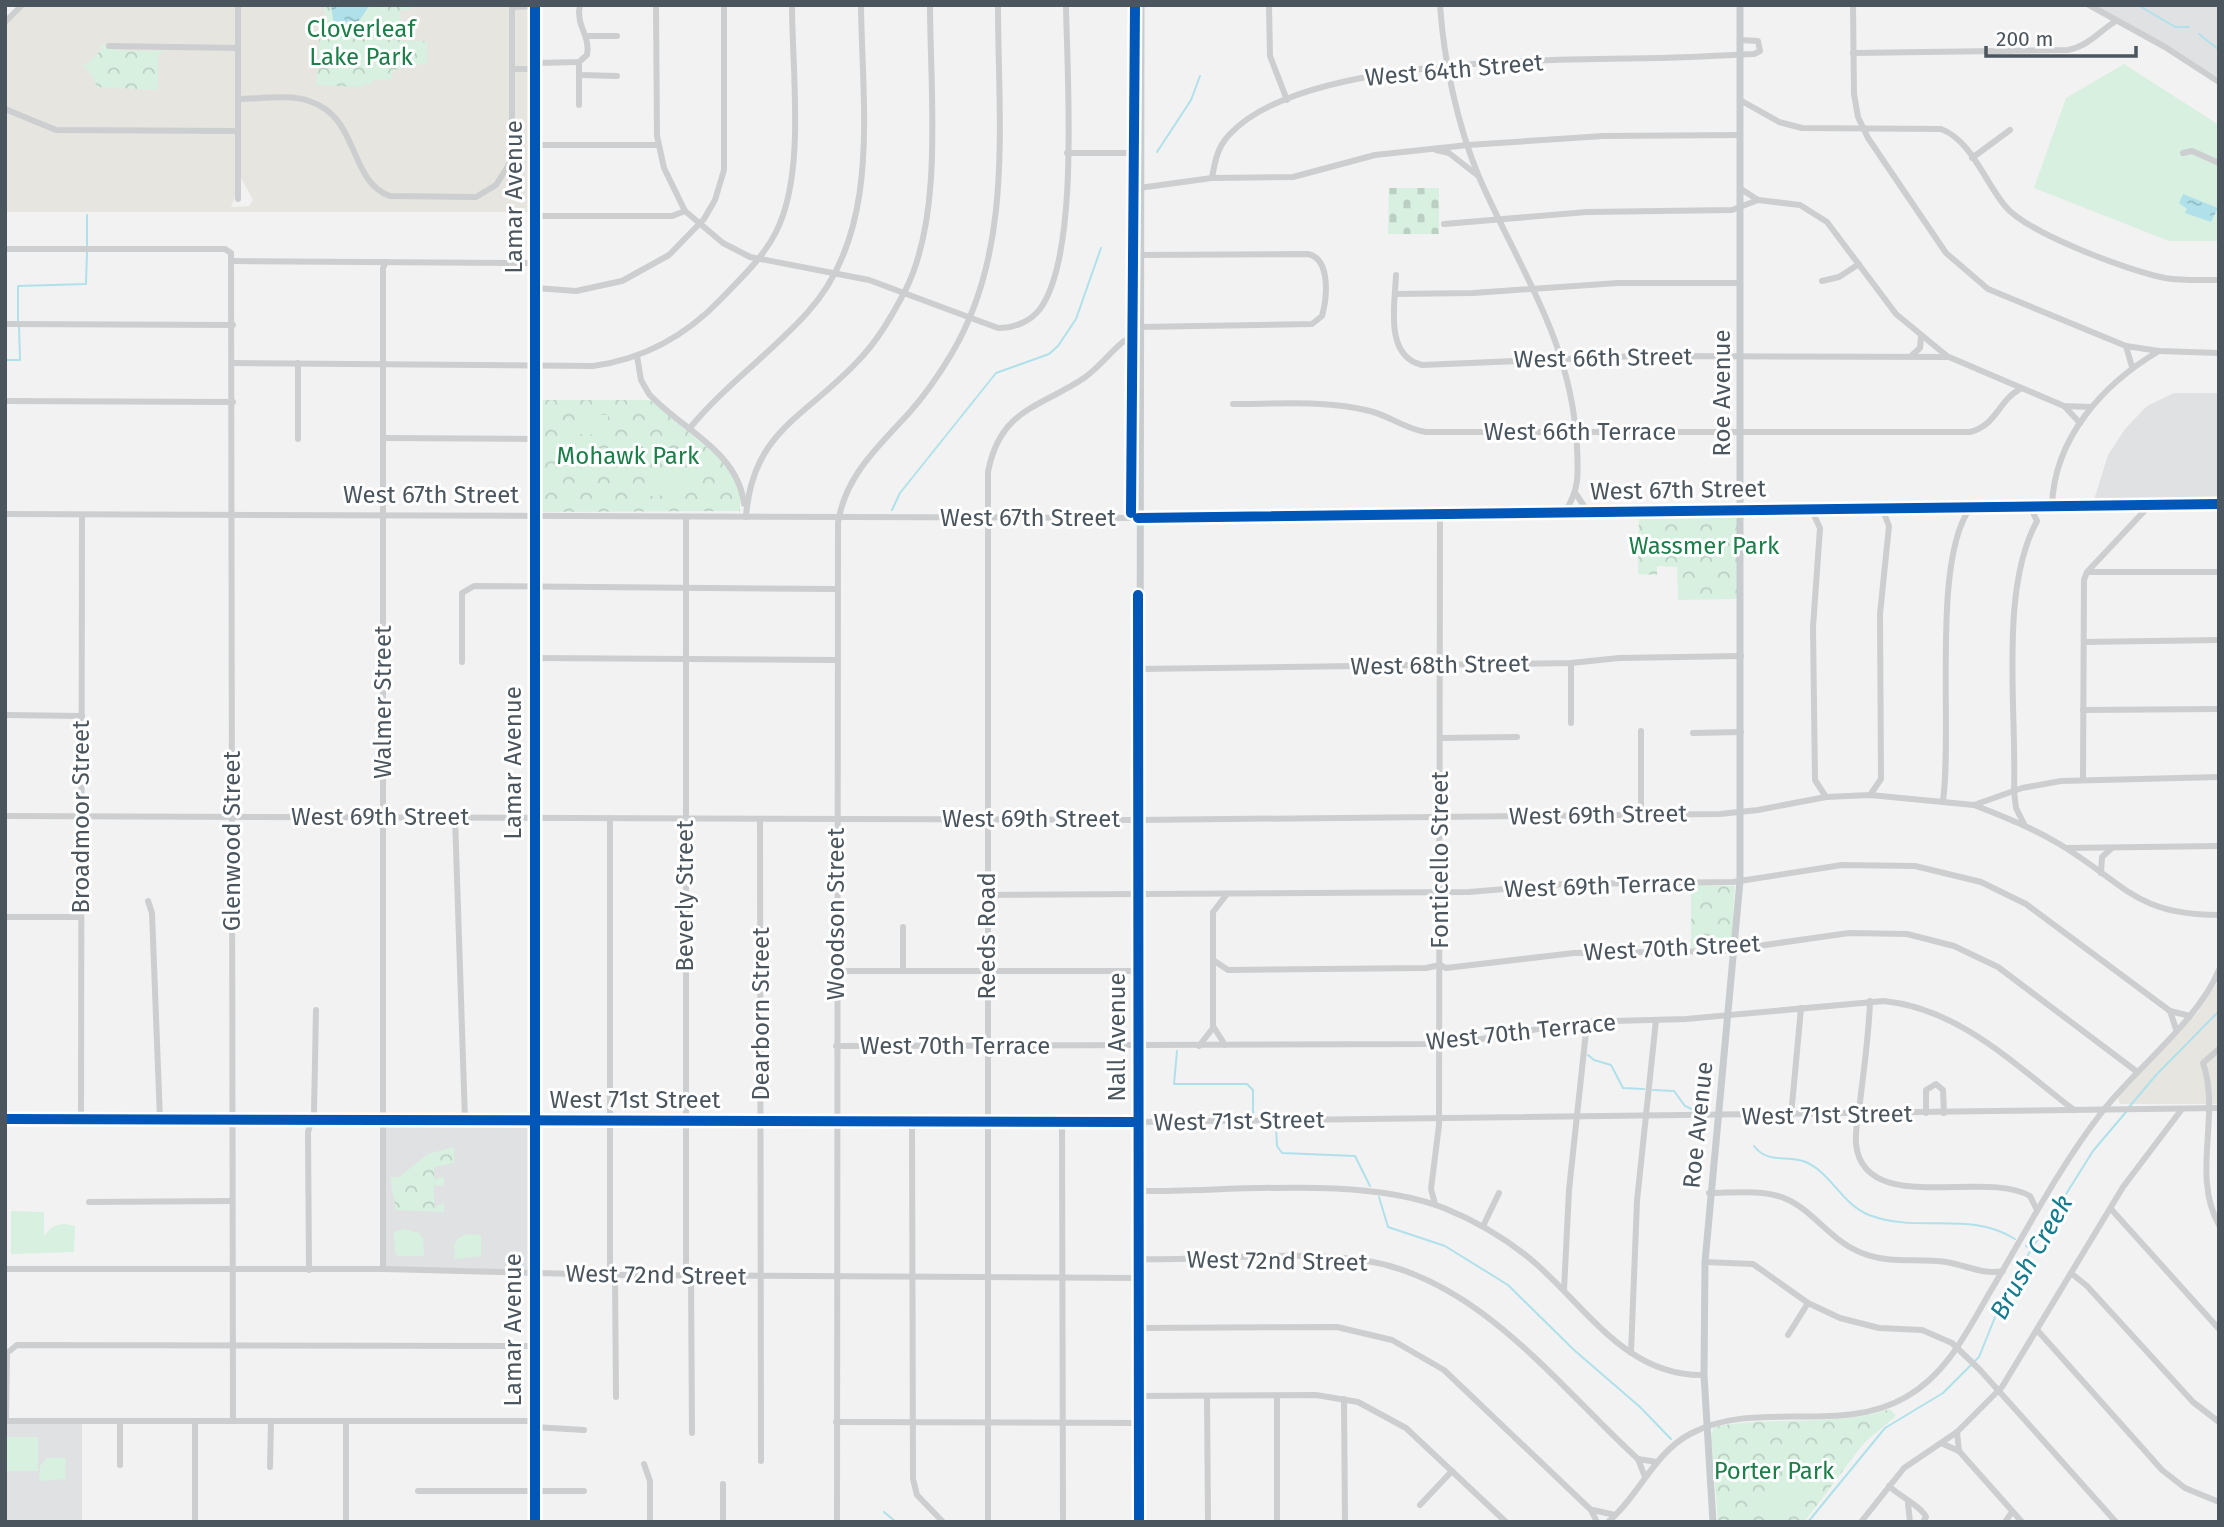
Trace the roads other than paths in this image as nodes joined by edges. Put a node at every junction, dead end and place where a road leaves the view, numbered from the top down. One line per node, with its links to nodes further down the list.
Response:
1 (22, 5): 20 (street)
2 (238, 5): 26 (street)
3 (580, 5): 22 (street)
4 (656, 5): 48 (street)
5 (724, 5): 67 (street)
6 (792, 5): 70 (street)
7 (861, 5): 75 (street)
8 (930, 5): 82 (street)
9 (998, 5): 84 (street, Woodson Street)
10 (1066, 5): 51 (street)
11 (1141, 5): 52 (main road, Nall Avenue)
12 (1269, 5): 37 (street)
13 (1440, 5): 31 (street)
14 (1740, 5): 24 (main road, Roe Avenue)
15 (1853, 5): 27 (street)
16 (2089, 5): 18 (street)
17 (535, 6): 30 (street, Lamar Avenue); 32 (street)
18 (2098, 12): 19 (street); 21 (street)
19 (2116, 21): 21 (street); 35 (street)
20 (5, 22)
21 (2102, 29): 27 (street)
22 (586, 36): 23 (street); 29 (street)
23 (617, 36)
24 (1740, 40): 28 (main road, Roe Avenue); 28 (street)
25 (109, 46): 26 (street)
26 (238, 48): 36 (street)
27 (1853, 53): 43 (street)
28 (1740, 55): 31 (street, West 64th Street); 38 (main road, Roe Avenue)
29 (579, 62): 30 (street); 33 (street)
30 (536, 66): 32 (street); 47 (street, Lamar Avenue)
31 (1448, 68): 37 (street, West 64th Street); 49 (street)
32 (512, 69): 36 (street)
33 (580, 75): 34 (street); 39 (street)
34 (617, 76)
35 (2219, 82)
36 (238, 99): 45 (street)
37 (1287, 100): 57 (street, West 64th Street)
38 (1740, 100): 41 (street); 42 (main road, Roe Avenue)
39 (579, 105)
40 (5, 109): 45 (street)
41 (1759, 111): 42 (street); 43 (street)
42 (1740, 117): 46 (main road, Roe Avenue)
43 (1863, 127): 54 (street); 90 (street)
44 (2010, 130): 54 (street)
45 (238, 131): 60 (street)
46 (1740, 135): 49 (street); 59 (main road, Roe Avenue)
47 (535, 145): 48 (street); 64 (street, Lamar Avenue)
48 (658, 145): 63 (street)
49 (1468, 145): 50 (street); 56 (street)
50 (1431, 149): 56 (street); 57 (street)
51 (1067, 153): 52 (street); 84 (street)
52 (1139, 153): 58 (main road, Nall Avenue)
53 (2183, 153): 55 (street)
54 (1972, 158): 77 (street)
55 (2219, 163)
56 (1479, 177): 65 (street)
57 (1212, 178): 58 (street)
58 (1139, 188): 69 (main road, Nall Avenue)
59 (1741, 189): 61 (street); 62 (main road, Roe Avenue)
60 (238, 199)
61 (1758, 200): 62 (street); 74 (street)
62 (1741, 208): 65 (street); 79 (main road, Roe Avenue)
63 (685, 211): 64 (street); 67 (street)
64 (535, 216): 71 (street, Lamar Avenue)
65 (1500, 221): 66 (street); 81 (street)
66 (1444, 224)
67 (700, 225): 70 (street); 80 (street)
68 (5, 249): 72 (street)
69 (1139, 256): 87 (main road, Nall Avenue); 87 (street)
70 (759, 258): 75 (street); 93 (street)
71 (535, 260): 73 (street); 80 (street, Lamar Avenue)
72 (232, 261): 73 (street); 86 (street, Glenwood Street)
73 (386, 262): 100 (street, Walmer Street)
74 (1859, 264): 78 (street); 88 (street)
75 (835, 273): 82 (street); 112 (street)
76 (1396, 275): 83 (street)
77 (2219, 280)
78 (1822, 281)
79 (1741, 283): 81 (street); 94 (main road, Roe Avenue)
80 (536, 288): 101 (street, Lamar Avenue)
81 (1535, 288): 83 (street); 97 (street)
82 (905, 291): 84 (street); 118 (street)
83 (1395, 294): 97 (street, West 66th Street)
84 (969, 319): 143 (street, Woodson Street)
85 (5, 324): 86 (street)
86 (233, 325): 98 (street, Glenwood Street)
87 (1139, 327): 89 (main road, Nall Avenue)
88 (1921, 336): 95 (street); 96 (street)
89 (1139, 340): 144 (street, Reeds Road); 145 (main road, Nall Avenue)
90 (2126, 346): 91 (street); 102 (street)
91 (2159, 351): 92 (street); 102 (street)
92 (2219, 352)
93 (637, 356): 101 (street); 112 (street)
94 (1741, 356): 95 (street, West 66th Street); 97 (street, West 66th Street); 113 (main road, Roe Avenue)
95 (1910, 357): 96 (street, West 66th Street)
96 (1949, 357): 103 (street, West 66th Street)
97 (1562, 358): 114 (street)
98 (232, 363): 99 (street); 106 (street, Glenwood Street)
99 (298, 363): 100 (street); 116 (street)
100 (383, 363): 101 (street); 115 (street, Walmer Street)
101 (535, 365): 117 (street, Lamar Avenue)
102 (2132, 367): 110 (street)
103 (2003, 382): 104 (street, West 66th Street); 108 (street)
104 (2020, 389): 108 (street, West 66th Terrace); 109 (street, West 66th Street)
105 (5, 401): 106 (street)
106 (233, 402): 138 (street, Glenwood Street)
107 (1233, 404): 114 (street, West 66th Terrace)
108 (2003, 404): 113 (street, West 66th Terrace)
109 (2064, 406): 110 (street, West 66th Street); 111 (street)
110 (2091, 407): 111 (street)
111 (2080, 423): 125 (street)
112 (689, 429): 119 (street)
113 (1741, 431): 114 (street, West 66th Terrace); 132 (main road, Roe Avenue)
114 (1576, 432): 120 (street)
115 (383, 438): 117 (street); 139 (street, Walmer Street)
116 (298, 439)
117 (535, 439): 140 (street, Lamar Avenue)
118 (750, 480): 119 (street); 142 (street)
119 (739, 481): 142 (street)
120 (1576, 494): 133 (street); 134 (street)
121 (2219, 504): 123 (street, West 67th Street)
122 (2128, 505): 123 (street, West 67th Street); 125 (street, West 67th Street); 146 (street)
123 (2150, 505): 146 (street)
124 (2030, 506): 125 (street, West 67th Street); 127 (street, West 67th Street); 148 (street)
125 (2051, 506): 148 (street)
126 (1951, 507): 127 (street, West 67th Street); 129 (street, West 67th Street); 147 (street)
127 (1971, 507): 147 (street)
128 (1882, 508): 129 (street, West 67th Street); 131 (street, West 67th Street); 149 (street)
129 (1899, 508): 149 (street)
130 (1811, 509): 131 (street, West 67th Street); 132 (street, West 67th Street); 150 (street)
131 (1829, 509): 150 (street)
132 (1741, 510): 134 (street, West 67th Street); 160 (main road, Roe Avenue)
133 (1564, 512): 134 (street, West 67th Street); 137 (street, West 67th Street)
134 (1588, 512)
135 (5, 514): 136 (street, West 67th Street)
136 (82, 514): 138 (street, West 67th Street); 171 (street, Broadmoor Street)
137 (1440, 514): 145 (street, West 67th Street); 166 (street, Fonticello Street)
138 (232, 515): 139 (street, West 67th Street); 193 (street, Glenwood Street)
139 (383, 516): 140 (street, West 67th Street); 194 (street, Walmer Street)
140 (534, 516): 141 (street, West 67th Street); 155 (street, Lamar Avenue)
141 (686, 517): 142 (street, West 67th Street); 156 (street, Beverly Street)
142 (746, 517): 143 (street, West 67th Street)
143 (839, 517): 144 (street, West 67th Street); 157 (street, Woodson Street)
144 (986, 518): 145 (street, West 67th Street); 202 (street, Reeds Road)
145 (1139, 518): 167 (main road, Nall Avenue)
146 (2136, 518): 151 (street)
147 (1961, 521): 187 (street)
148 (2037, 521): 182 (street)
149 (1889, 526): 179 (street)
150 (1820, 528): 181 (street)
151 (2099, 560): 152 (street); 154 (street)
152 (2087, 572): 154 (street); 159 (street)
153 (2219, 572): 154 (street)
154 (2104, 573)
155 (534, 587): 156 (street); 161 (street, Lamar Avenue); 164 (street)
156 (685, 588): 157 (street); 162 (street, Beverly Street)
157 (836, 589): 163 (street, Woodson Street)
158 (2219, 640): 159 (street)
159 (2084, 642): 169 (street)
160 (1741, 656): 165 (street, West 68th Street); 174 (main road, Roe Avenue)
161 (534, 658): 162 (street); 196 (street, Lamar Avenue)
162 (685, 659): 163 (street); 199 (street, Beverly Street)
163 (836, 660): 201 (street, Woodson Street)
164 (462, 662)
165 (1571, 663): 166 (street, West 68th Street); 172 (street)
166 (1440, 665): 167 (street, West 68th Street); 177 (street, Fonticello Street)
167 (1138, 669): 203 (main road, Nall Avenue)
168 (2219, 709): 169 (street)
169 (2083, 710): 180 (street)
170 (5, 715): 171 (street)
171 (82, 716): 192 (street, Broadmoor Street)
172 (1572, 723)
173 (1641, 731): 190 (street)
174 (1741, 732): 175 (street); 189 (main road, Roe Avenue)
175 (1693, 733)
176 (1517, 737): 177 (street)
177 (1440, 738): 197 (street, Fonticello Street)
178 (2219, 777): 180 (street, West 69th Street)
179 (1881, 779): 183 (street); 184 (street)
180 (2083, 779): 182 (street, West 69th Street)
181 (1815, 780): 185 (street); 186 (street)
182 (2014, 791): 188 (street, West 69th Street); 204 (street)
183 (1870, 795): 184 (street, West 69th Street); 185 (street, West 69th Street)
184 (1890, 796): 187 (street, West 69th Street)
185 (1826, 797): 186 (street, West 69th Street)
186 (1809, 801): 189 (street, West 69th Street)
187 (1943, 801): 188 (street, West 69th Street)
188 (1974, 805): 204 (street)
189 (1741, 813): 190 (street, West 69th Street); 209 (main road, Roe Avenue)
190 (1641, 814): 197 (street, West 69th Street)
191 (5, 816): 192 (street, West 69th Street)
192 (81, 816): 193 (street, West 69th Street); 219 (street, Broadmoor Street)
193 (233, 816): 194 (street, West 69th Street); 269 (street, Glenwood Street)
194 (383, 817): 195 (street, West 69th Street); 271 (street, Walmer Street)
195 (455, 817): 196 (street, West 69th Street); 272 (street)
196 (535, 817): 198 (street, West 69th Street); 273 (street, Lamar Avenue)
197 (1440, 817): 203 (street, West 69th Street); 210 (street, Fonticello Street)
198 (610, 818): 199 (street, West 69th Street); 274 (street)
199 (685, 819): 200 (street, West 69th Street); 275 (street, Beverly Street)
200 (760, 819): 201 (street, West 69th Street); 276 (street, Dearborn Street)
201 (836, 819): 202 (street, West 69th Street); 227 (street, Woodson Street)
202 (987, 819): 203 (street, West 69th Street); 213 (street, Reeds Road)
203 (1138, 820): 214 (main road, Nall Avenue)
204 (2024, 824): 206 (street)
205 (2219, 846): 207 (street)
206 (2065, 848): 207 (street); 208 (street)
207 (2114, 848): 208 (street)
208 (2101, 873): 217 (street)
209 (1740, 881): 210 (street, West 69th Terrace); 221 (main road, Roe Avenue); 235 (street, West 69th Terrace)
210 (1440, 892): 212 (street, West 69th Terrace); 223 (street, Fonticello Street)
211 (1197, 894): 212 (street, West 69th Terrace); 214 (street, West 69th Terrace); 216 (street)
212 (1227, 894): 216 (street)
213 (987, 895): 214 (street, West 69th Terrace); 224 (street, Reeds Road)
214 (1138, 895): 229 (main road, Nall Avenue)
215 (148, 901): 268 (street)
216 (1213, 912): 222 (street)
217 (2219, 915)
218 (5, 917): 219 (street)
219 (81, 917): 266 (street, Broadmoor Street)
220 (903, 927): 228 (street)
221 (1735, 948): 223 (street, West 70th Street); 236 (main road, Roe Avenue); 249 (street, West 70th Street)
222 (1213, 960): 225 (street); 230 (street)
223 (1440, 965): 225 (street, West 70th Street); 242 (street, Fonticello Street)
224 (988, 970): 228 (street); 229 (street); 245 (street, Reeds Road)
225 (1228, 970): 230 (street)
226 (2219, 970): 231 (street)
227 (836, 971): 228 (street); 244 (street, Woodson Street)
228 (903, 971)
229 (1138, 971): 246 (main road, Nall Avenue)
230 (1213, 980): 240 (street)
231 (2217, 981): 237 (street)
232 (1870, 1001): 233 (street, West 70th Terrace); 250 (street, West 70th Terrace); 260 (street)
233 (1801, 1008): 236 (street, West 70th Terrace); 262 (street)
234 (316, 1010): 270 (street)
235 (2170, 1011): 237 (street, West 69th Terrace); 241 (street)
236 (1728, 1016): 238 (street, West 70th Terrace); 261 (main road, Roe Avenue)
237 (2189, 1016): 241 (street)
238 (1656, 1020): 239 (street, West 70th Terrace); 263 (street)
239 (1587, 1022): 242 (street, West 70th Terrace); 264 (street)
240 (1213, 1026): 243 (street); 247 (street)
241 (2176, 1029): 249 (street)
242 (1439, 1041): 243 (street, West 70th Terrace); 267 (street, Fonticello Street)
243 (1225, 1045): 247 (street, West 70th Terrace)
244 (836, 1046): 245 (street, West 70th Terrace); 277 (street, Woodson Street)
245 (988, 1046): 246 (street, West 70th Terrace); 279 (street, Reeds Road)
246 (1138, 1046): 247 (street, West 70th Terrace); 281 (main road, Nall Avenue)
247 (1199, 1046)
248 (2219, 1049): 254 (street)
249 (2136, 1072): 257 (street)
250 (2051, 1093): 255 (street); 256 (street, West 70th Terrace)
251 (2219, 1108): 254 (street, West 71st Street)
252 (2168, 1109): 253 (street, West 71st Street); 257 (street, West 71st Street); 282 (street)
253 (2182, 1109): 254 (street, West 71st Street); 282 (street)
254 (2208, 1109): 295 (street)
255 (2046, 1110): 256 (street, West 71st Street); 259 (street, West 71st Street)
256 (2074, 1110): 257 (street, West 71st Street)
257 (2104, 1110): 287 (street)
258 (1926, 1113): 259 (street, West 71st Street); 259 (street, West 71st Street); 260 (street, West 71st Street)
259 (1944, 1113)
260 (1858, 1115): 262 (street, West 71st Street); 288 (street)
261 (1717, 1116): 262 (street, West 71st Street); 263 (street, West 71st Street); 286 (main road, Roe Avenue)
262 (1791, 1116)
263 (1645, 1117): 264 (street, West 71st Street); 325 (street)
264 (1576, 1118): 267 (street, West 71st Street); 316 (street)
265 (5, 1119): 266 (street, West 71st Street)
266 (81, 1119): 268 (street, West 71st Street)
267 (1439, 1119): 281 (street, West 71st Street); 283 (street, Fonticello Street)
268 (160, 1120): 269 (street, West 71st Street)
269 (233, 1120): 270 (street, West 71st Street); 290 (street, Glenwood Street)
270 (311, 1120): 271 (street, West 71st Street); 302 (street)
271 (383, 1120): 272 (street, West 71st Street); 300 (street, Walmer Street)
272 (465, 1120): 273 (street, West 71st Street)
273 (534, 1121): 274 (street, West 71st Street); 306 (street, Lamar Avenue)
274 (610, 1121): 275 (street, West 71st Street); 307 (street)
275 (685, 1121): 276 (street, West 71st Street); 308 (street, Beverly Street)
276 (761, 1121): 277 (street, West 71st Street); 309 (street, Dearborn Street)
277 (836, 1121): 278 (street, West 71st Street); 310 (street, Woodson Street)
278 (912, 1122): 279 (street, West 71st Street); 311 (street)
279 (987, 1122): 280 (street, West 71st Street); 312 (street, Reeds Road)
280 (1062, 1122): 281 (street, West 71st Street); 313 (street)
281 (1138, 1122): 284 (main road, Nall Avenue)
282 (2172, 1122): 293 (street)
283 (1432, 1189): 289 (street); 292 (street, Fonticello Street)
284 (1139, 1191): 289 (street); 297 (main road, Nall Avenue)
285 (1499, 1193): 296 (street)
286 (1710, 1194): 298 (main road, Roe Avenue); 304 (street)
287 (2048, 1194): 288 (street); 294 (street)
288 (2030, 1196): 294 (street)
289 (1419, 1200): 292 (street)
290 (232, 1201): 291 (street); 301 (street, Glenwood Street)
291 (89, 1202)
292 (1435, 1204): 296 (street)
293 (2111, 1209): 305 (street); 319 (street)
294 (2037, 1211): 303 (street)
295 (2219, 1225)
296 (1483, 1226): 316 (street)
297 (1139, 1259): 314 (main road, Nall Avenue); 354 (street, West 72nd Street)
298 (1706, 1262): 317 (street); 326 (main road, Roe Avenue)
299 (5, 1269): 301 (street, West 72nd Street)
300 (383, 1269): 302 (street, West 72nd Street); 306 (street, West 72nd Street)
301 (233, 1270): 302 (street, West 72nd Street); 322 (street, Glenwood Street)
302 (309, 1270)
303 (2003, 1271): 304 (street); 315 (street)
304 (1982, 1272): 315 (street)
305 (2071, 1273): 320 (street); 344 (street)
306 (534, 1274): 307 (street, West 72nd Street); 323 (street, Lamar Avenue)
307 (612, 1275): 308 (street, West 72nd Street); 331 (street)
308 (688, 1275): 309 (street, West 72nd Street); 351 (street, Beverly Street)
309 (761, 1276): 310 (street, West 72nd Street); 355 (street, Dearborn Street)
310 (837, 1276): 311 (street, West 72nd Street); 341 (street, Woodson Street)
311 (912, 1277): 312 (street, West 72nd Street); 342 (street)
312 (987, 1278): 313 (street, West 72nd Street); 343 (street, Reeds Road)
313 (1062, 1278): 314 (street, West 72nd Street); 345 (street)
314 (1139, 1278): 318 (main road, Nall Avenue)
315 (1992, 1288): 324 (street)
316 (1564, 1290): 325 (street)
317 (1808, 1303): 321 (street); 324 (street)
318 (1139, 1328): 328 (main road, Nall Avenue); 370 (street)
319 (2219, 1329)
320 (2038, 1331): 327 (street); 367 (street)
321 (1788, 1335)
322 (233, 1346): 323 (street); 335 (street); 338 (street, Glenwood Street)
323 (534, 1346): 347 (street, Lamar Avenue)
324 (1957, 1347): 327 (street); 348 (street)
325 (1631, 1353): 326 (street)
326 (1704, 1375): 348 (main road, Roe Avenue)
327 (1999, 1392): 350 (street); 395 (street)
328 (1139, 1396): 329 (street); 346 (main road, Nall Avenue)
329 (1208, 1396): 330 (street); 383 (street)
330 (1278, 1396): 332 (street); 384 (street)
331 (616, 1397)
332 (1344, 1399): 333 (street); 334 (street)
333 (1357, 1402): 334 (street); 360 (street)
334 (1345, 1415): 385 (street)
335 (6, 1421): 336 (street)
336 (120, 1421): 337 (street); 358 (street)
337 (195, 1421): 338 (street); 373 (street)
338 (233, 1421): 339 (street)
339 (271, 1421): 340 (street); 359 (street)
340 (346, 1421): 347 (street); 374 (street)
341 (836, 1422): 342 (street); 378 (street, Woodson Street)
342 (913, 1422): 343 (street); 379 (street)
343 (988, 1422): 345 (street); 380 (street, Reeds Road)
344 (2219, 1422)
345 (1063, 1423): 346 (street); 381 (street)
346 (1139, 1423): 382 (main road, Nall Avenue)
347 (534, 1424): 349 (street); 365 (street, Lamar Avenue)
348 (1706, 1426): 356 (street); 389 (main road, Roe Avenue)
349 (584, 1430)
350 (1957, 1432): 352 (street); 353 (street)
351 (692, 1433)
352 (1941, 1443): 353 (street); 363 (street)
353 (1959, 1451): 371 (street)
354 (1638, 1459): 356 (street); 361 (street, West 72nd Street)
355 (761, 1461)
356 (1657, 1462): 361 (street)
357 (644, 1464): 376 (street)
358 (120, 1465)
359 (270, 1467)
360 (1452, 1471): 369 (street); 386 (street)
361 (1645, 1478): 372 (street)
362 (723, 1484): 377 (street)
363 (1889, 1486): 368 (street); 390 (street)
364 (418, 1491): 365 (street)
365 (535, 1491): 366 (street); 375 (street, Lamar Avenue)
366 (584, 1491)
367 (2219, 1502)
368 (1908, 1504): 391 (street); 392 (street)
369 (1420, 1505)
370 (1591, 1510): 372 (street); 387 (street)
371 (2012, 1512): 393 (street); 394 (street)
372 (1615, 1516): 388 (street)
373 (195, 1522)
374 (346, 1522)
375 (535, 1522)
376 (650, 1522)
377 (723, 1522)
378 (836, 1522)
379 (943, 1522)
380 (988, 1522)
381 (1063, 1522)
382 (1139, 1522)
383 (1208, 1522)
384 (1277, 1522)
385 (1345, 1522)
386 (1506, 1522)
387 (1597, 1522)
388 (1608, 1522)
389 (1713, 1522)
390 (1861, 1522)
391 (1910, 1522)
392 (1923, 1522)
393 (2006, 1522)
394 (2022, 1522)
395 (2116, 1522)

